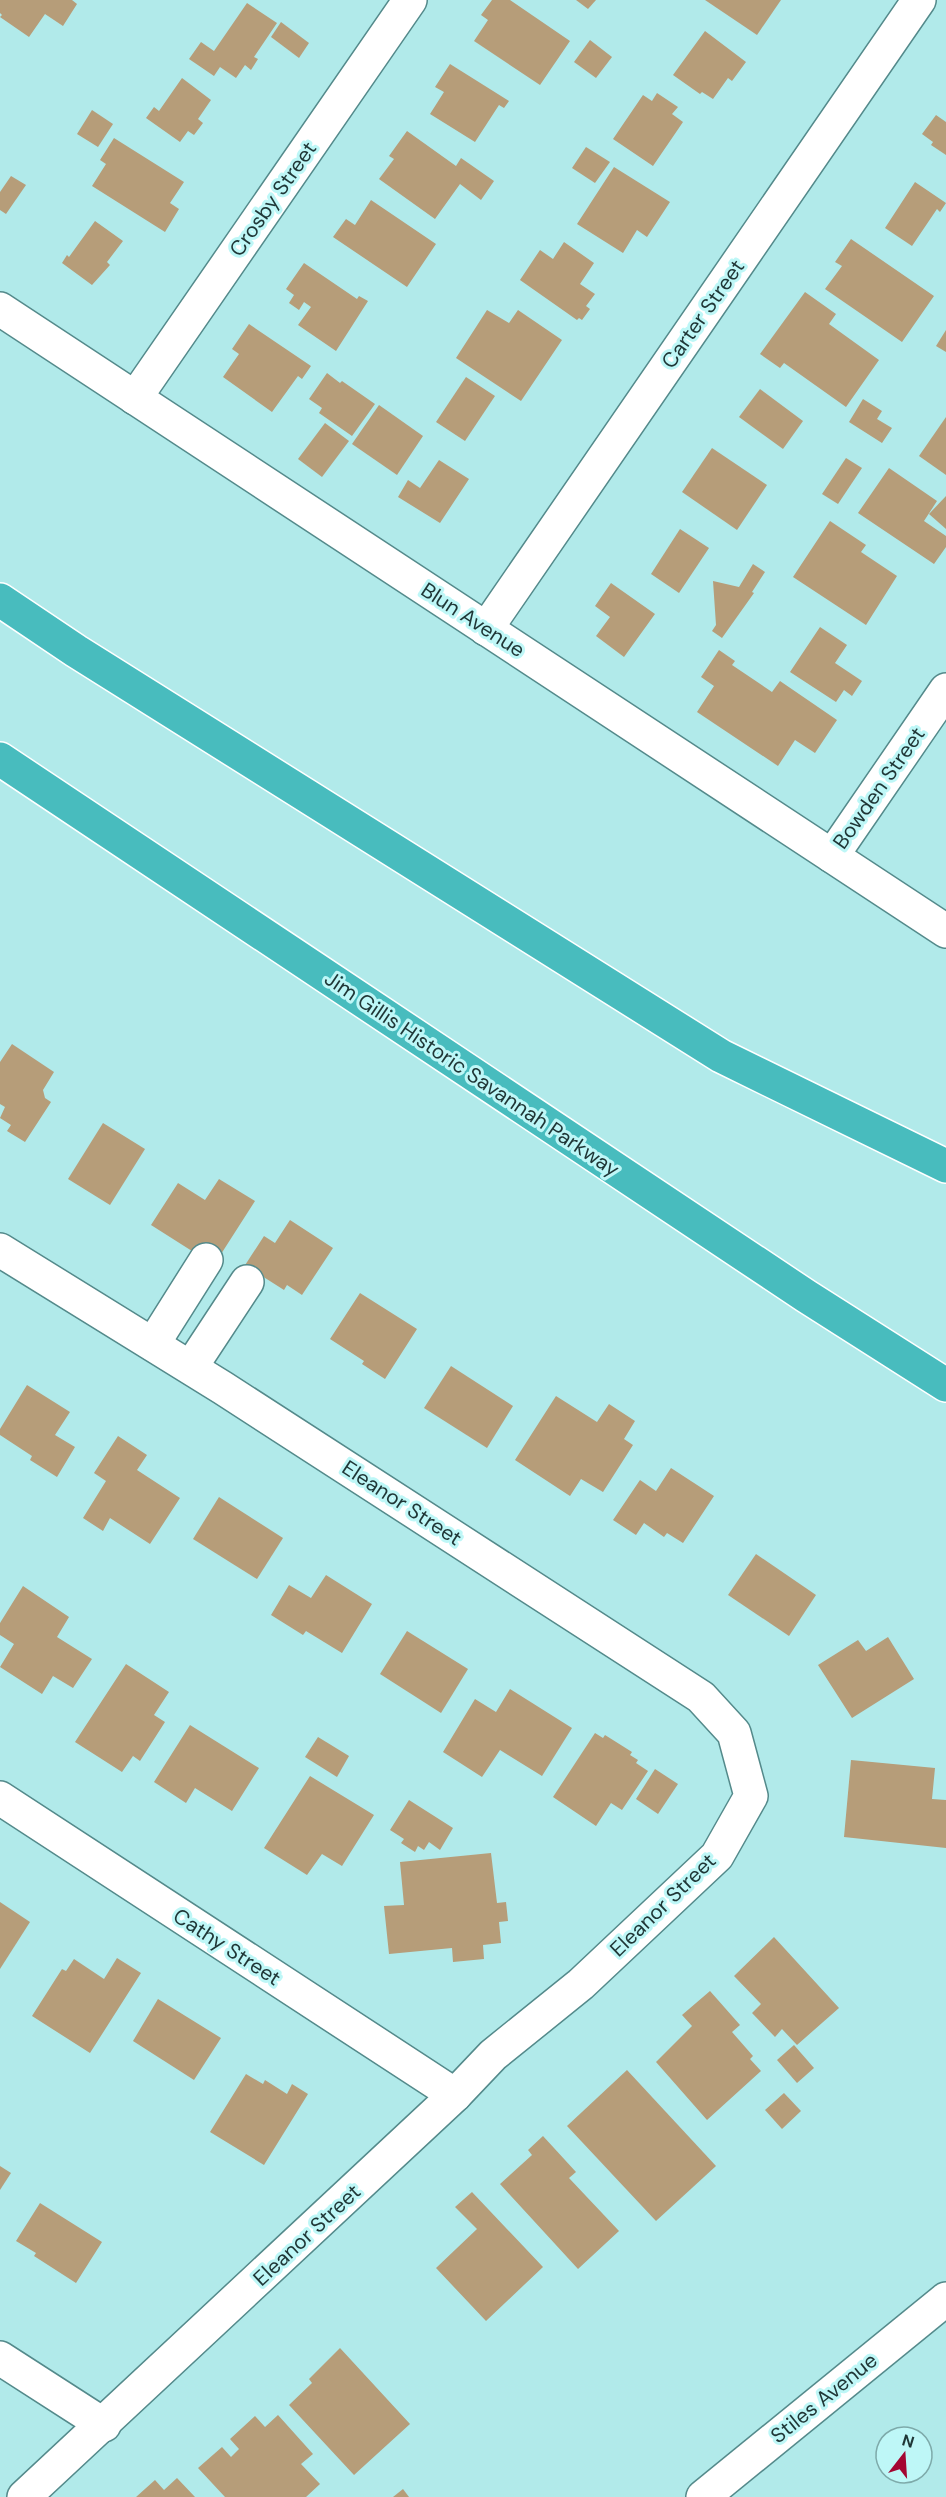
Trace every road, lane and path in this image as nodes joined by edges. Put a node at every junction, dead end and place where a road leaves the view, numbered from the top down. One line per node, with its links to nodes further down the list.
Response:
1 (410, 0): 4 (street, Crosby Street)
2 (919, 0): 6 (street, Carter Street)
3 (0, 309): 4 (street, Blun Avenue)
4 (135, 398): 6 (street, Blun Avenue)
5 (0, 600): 11 (highway)
6 (486, 628): 9 (street, Blun Avenue)
7 (946, 690): 9 (street, Bowden Street)
8 (0, 759): 17 (highway, Jim Gillis Historic Savannah Parkway)
9 (832, 856): 10 (street, Blun Avenue)
10 (946, 931)
11 (946, 1166)
12 (0, 1250): 15 (street, Eleanor Street)
13 (206, 1260): 15 (street)
14 (247, 1282): 16 (street)
15 (153, 1344): 16 (street, Eleanor Street)
16 (191, 1367): 19 (street, Eleanor Street)
17 (946, 1386)
18 (0, 1798): 19 (street, Cathy Street)
19 (455, 2095): 22 (street, Eleanor Street)
20 (946, 2299): 24 (street, Stiles Avenue)
21 (0, 2358): 22 (street)
22 (104, 2425): 23 (street, Eleanor Street)
23 (24, 2497)
24 (703, 2497)

